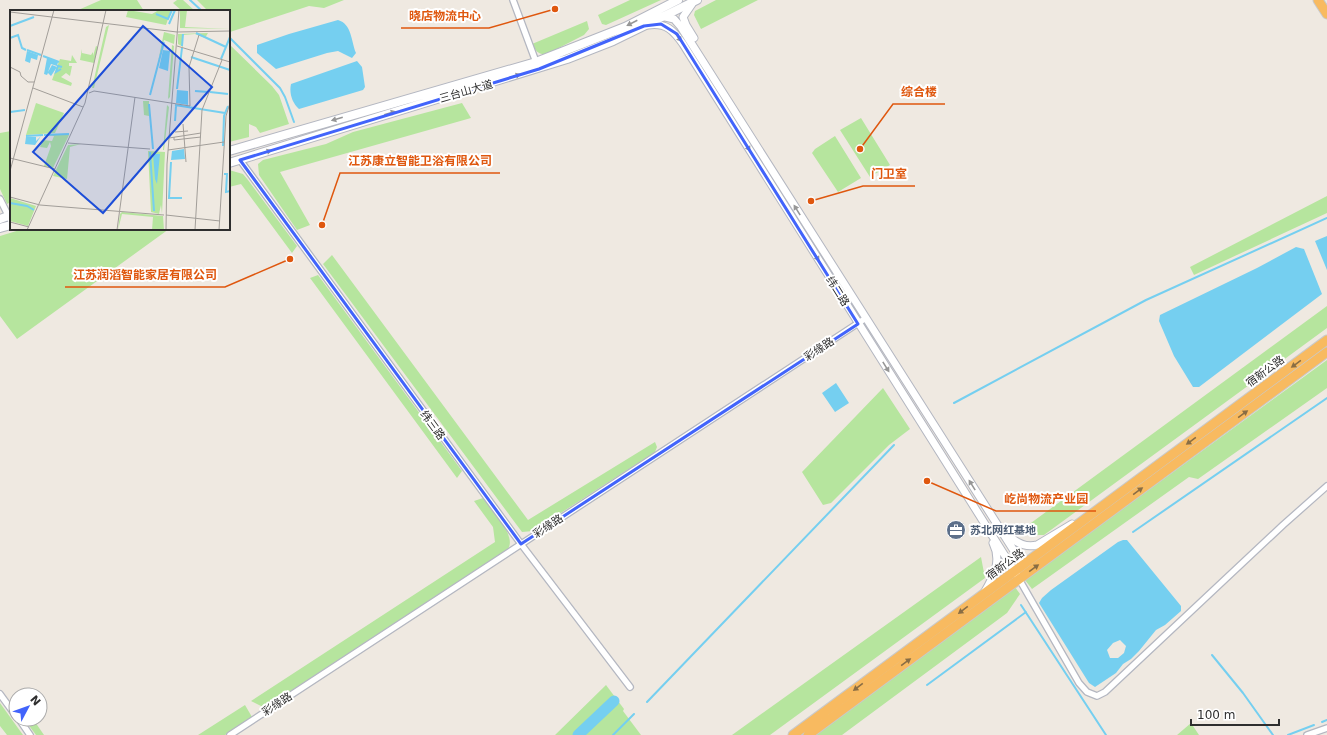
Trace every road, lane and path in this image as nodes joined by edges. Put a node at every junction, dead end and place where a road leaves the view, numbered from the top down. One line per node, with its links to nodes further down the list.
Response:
1 (513, 0): 9 (street)
2 (678, 0): 6 (main road, 三台山大道)
3 (696, 0): 7 (main road, 三台山大道); 10 (street)
4 (1318, 0): 5 (highway)
5 (1327, 14)
6 (646, 16): 7 (street); 9 (main road, 三台山大道, one-way to 9)
7 (664, 16): 8 (main road, 三台山大道); 10 (street, 纬二路)
8 (644, 26): 12 (main road, 三台山大道, one-way to 8); 20 (street, 纬二路, one-way to 20)
9 (536, 62): 11 (main road, 三台山大道, one-way to 11)
10 (721, 89): 19 (street, 纬二路, one-way to 10)
11 (230, 151)
12 (240, 160): 13 (main road, 三台山大道); 27 (street, 纬三路)
13 (230, 164)
14 (0, 199): 16 (street)
15 (0, 218): 16 (main road)
16 (10, 218)
17 (10, 225): 18 (main road)
18 (0, 228)
19 (866, 318): 20 (street, 彩缘路); 26 (street, 纬二路, one-way to 19)
20 (858, 324): 25 (street, 纬二路, one-way to 25); 27 (street, 彩缘路)
21 (1327, 340): 24 (highway, 宿新公路, one-way to 24)
22 (1327, 352): 29 (highway, 宿新公路, one-way to 22)
23 (1327, 486): 29 (street)
24 (1117, 495): 26 (street); 28 (highway, 宿新公路)
25 (974, 507): 29 (street, 纬二路); 30 (street)
26 (989, 512): 28 (street, 纬二路)
27 (521, 544): 31 (street, 纬三路); 35 (street, 彩缘路)
28 (1023, 565): 29 (highway, 宿新公路)
29 (1017, 575): 30 (highway, 宿新公路); 37 (highway, 宿新公路, one-way to 29)
30 (983, 595): 36 (highway, 宿新公路, one-way to 36)
31 (630, 687)
32 (0, 694): 33 (street)
33 (8, 705)
34 (1327, 728): 38 (street)
35 (230, 735)
36 (794, 735)
37 (808, 735)
38 (1307, 735)

